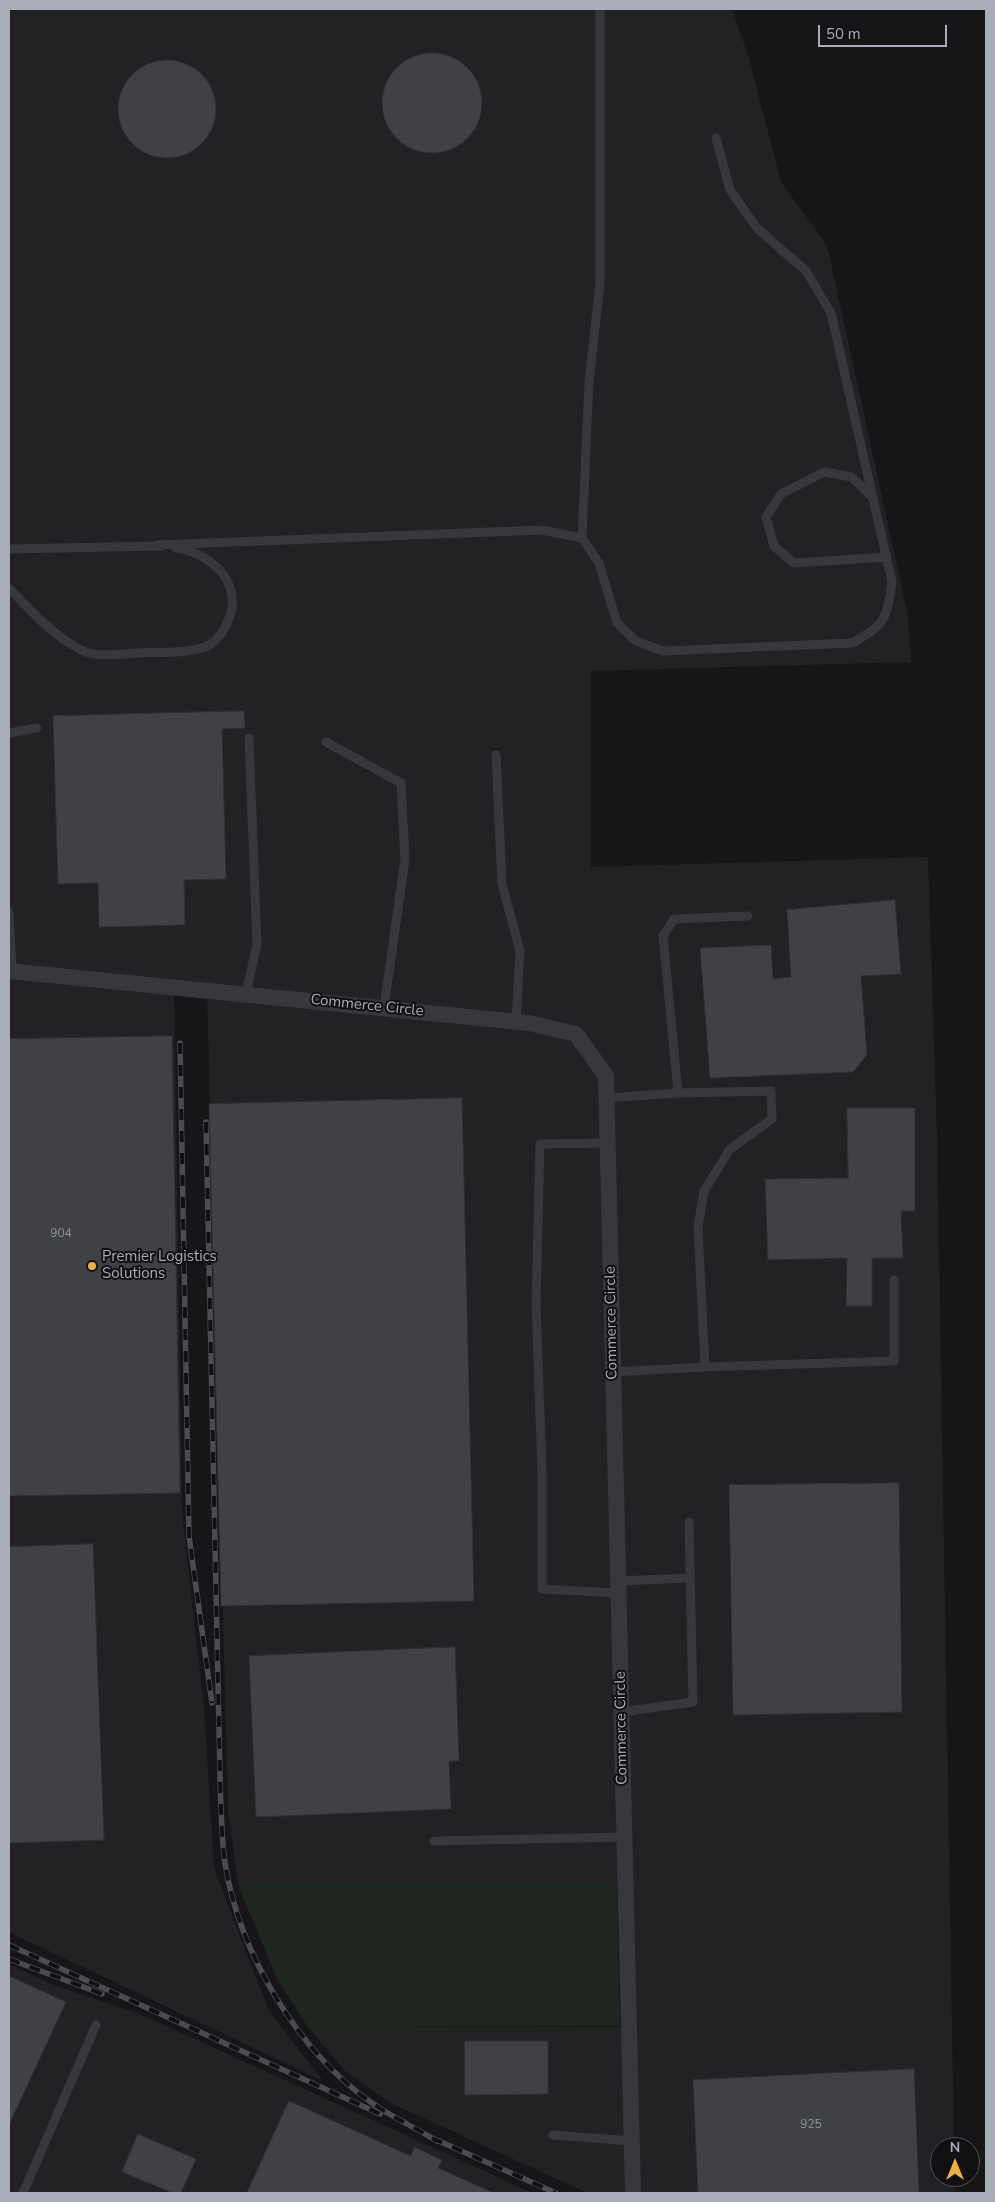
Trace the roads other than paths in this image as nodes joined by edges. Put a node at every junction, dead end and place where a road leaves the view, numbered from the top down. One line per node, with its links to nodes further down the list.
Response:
1 (600, 9): 4 (lane)
2 (716, 138): 3 (lane)
3 (873, 498): 7 (lane); 7 (lane)
4 (582, 538): 5 (lane); 7 (lane)
5 (157, 545): 6 (lane); 8 (lane)
6 (9, 550)
7 (886, 557)
8 (9, 588)
9 (37, 728): 10 (lane)
10 (9, 733)
11 (249, 738): 17 (lane)
12 (326, 742): 18 (lane)
13 (496, 755): 19 (lane)
14 (9, 912): 16 (lane)
15 (748, 916): 20 (lane)
16 (10, 971): 17 (street, Commerce Circle)
17 (246, 994): 18 (street, Commerce Circle)
18 (384, 1008): 19 (street, Commerce Circle)
19 (516, 1022): 21 (street, Commerce Circle)
20 (678, 1093): 21 (lane); 24 (lane)
21 (606, 1098): 22 (street, Commerce Circle)
22 (607, 1143): 25 (street, Commerce Circle); 28 (lane)
23 (894, 1280): 24 (lane)
24 (705, 1367): 25 (lane)
25 (613, 1372): 28 (street, Commerce Circle)
26 (690, 1522): 27 (lane)
27 (690, 1578): 28 (lane); 29 (lane)
28 (618, 1587): 29 (street, Commerce Circle)
29 (621, 1712): 30 (street, Commerce Circle)
30 (624, 1837): 31 (lane); 34 (street, Commerce Circle)
31 (434, 1841)
32 (96, 2025): 35 (lane)
33 (553, 2135): 34 (lane)
34 (632, 2141): 36 (street, Commerce Circle)
35 (23, 2193)
36 (633, 2193)

